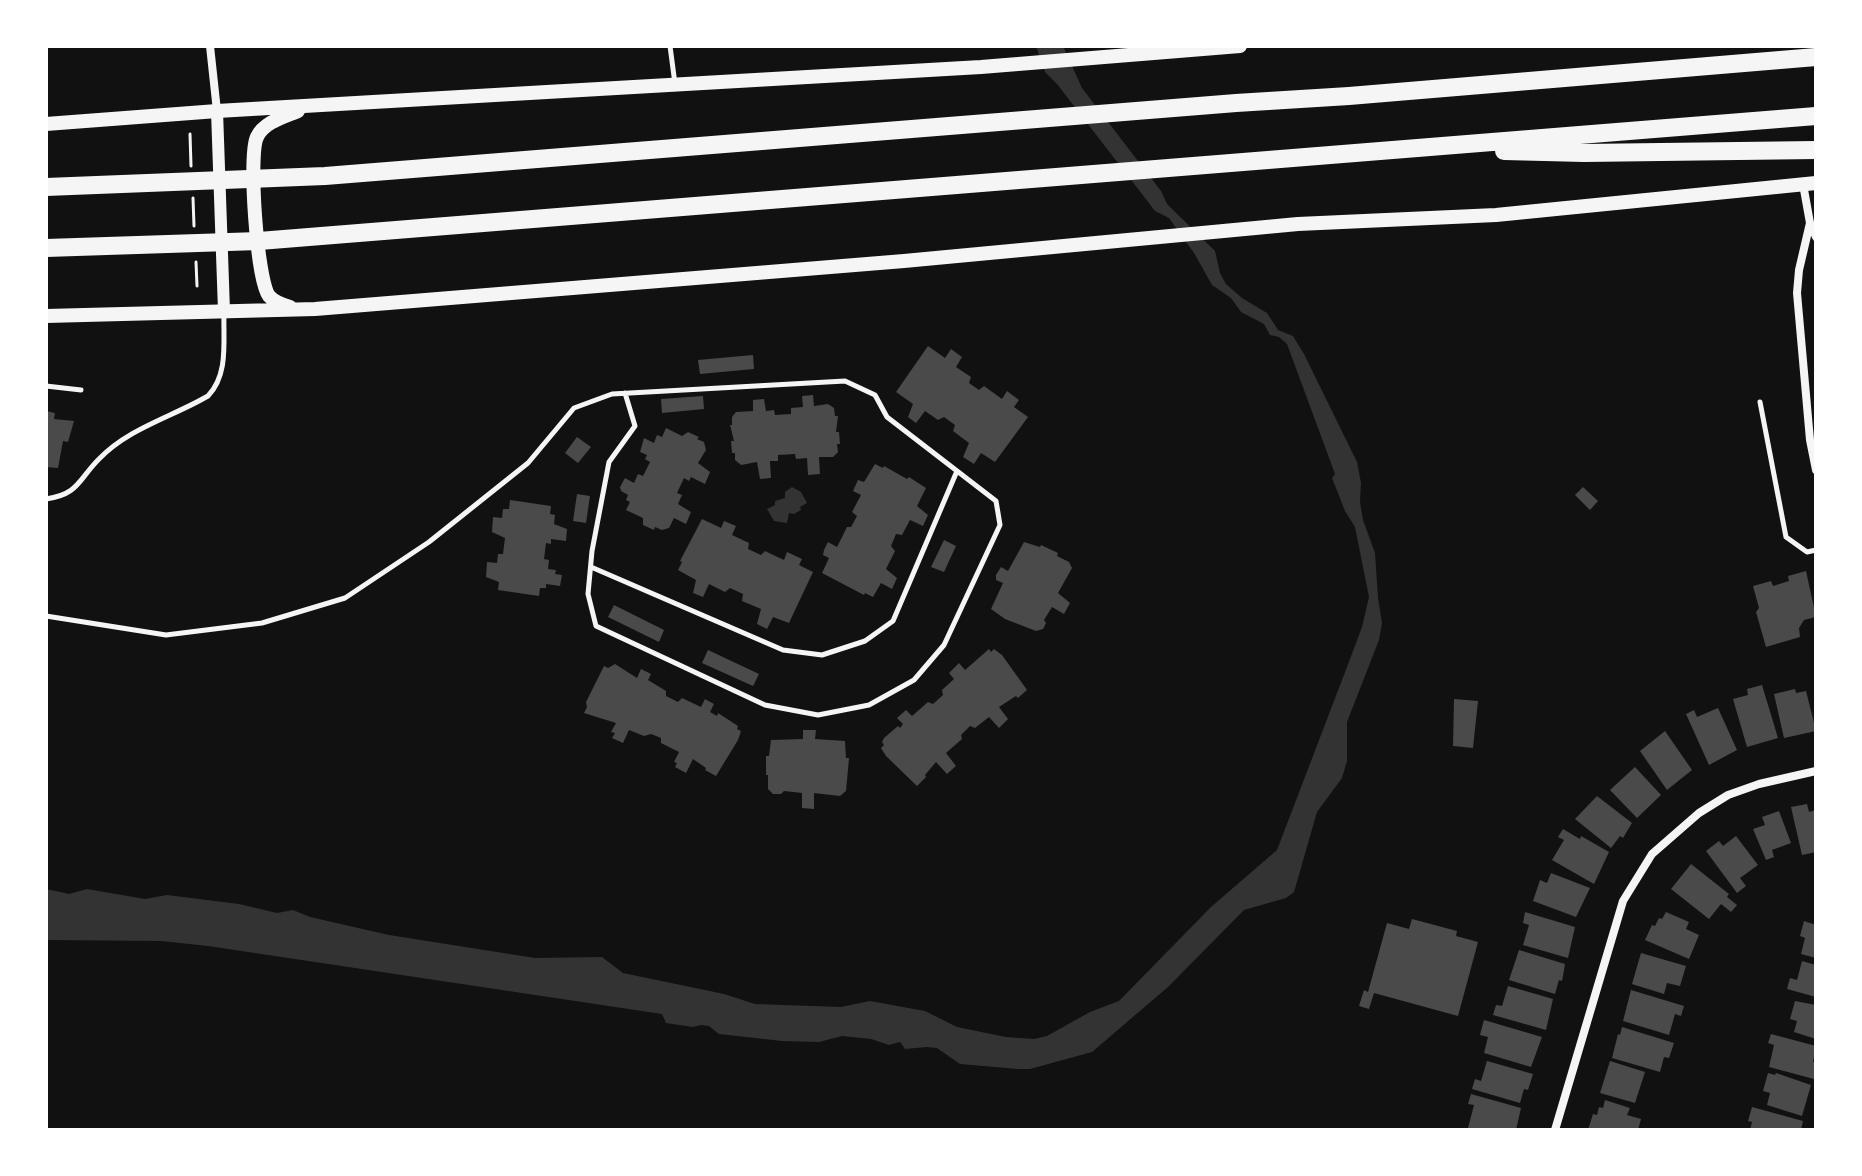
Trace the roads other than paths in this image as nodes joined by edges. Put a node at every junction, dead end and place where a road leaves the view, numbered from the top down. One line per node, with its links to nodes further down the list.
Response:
1 (210, 46): 7 (street)
2 (670, 46): 5 (lane)
3 (1240, 46): 5 (main road)
4 (1816, 57): 13 (highway)
5 (675, 85): 6 (main road)
6 (307, 107): 7 (main road); 18 (main road)
7 (217, 111): 9 (main road); 17 (street)
8 (1816, 116): 10 (highway)
9 (46, 124)
10 (1405, 149): 11 (highway); 16 (highway)
11 (1816, 150)
12 (1810, 184): 14 (street); 18 (main road)
13 (46, 187)
14 (1810, 223): 15 (street); 21 (street)
15 (1816, 237)
16 (46, 251)
17 (224, 306): 18 (main road); 19 (main road); 28 (lane)
18 (315, 309)
19 (46, 316)
20 (1816, 380): 21 (street)
21 (1804, 381): 26 (street)
22 (46, 386): 23 (lane)
23 (81, 390)
24 (625, 393): 27 (lane); 30 (lane); 31 (lane)
25 (1760, 402): 29 (lane)
26 (1816, 470)
27 (957, 471): 30 (lane); 30 (lane)
28 (46, 499)
29 (1816, 550)
30 (590, 567)
31 (46, 616)
32 (1816, 771): 33 (street)
33 (1555, 1130)

